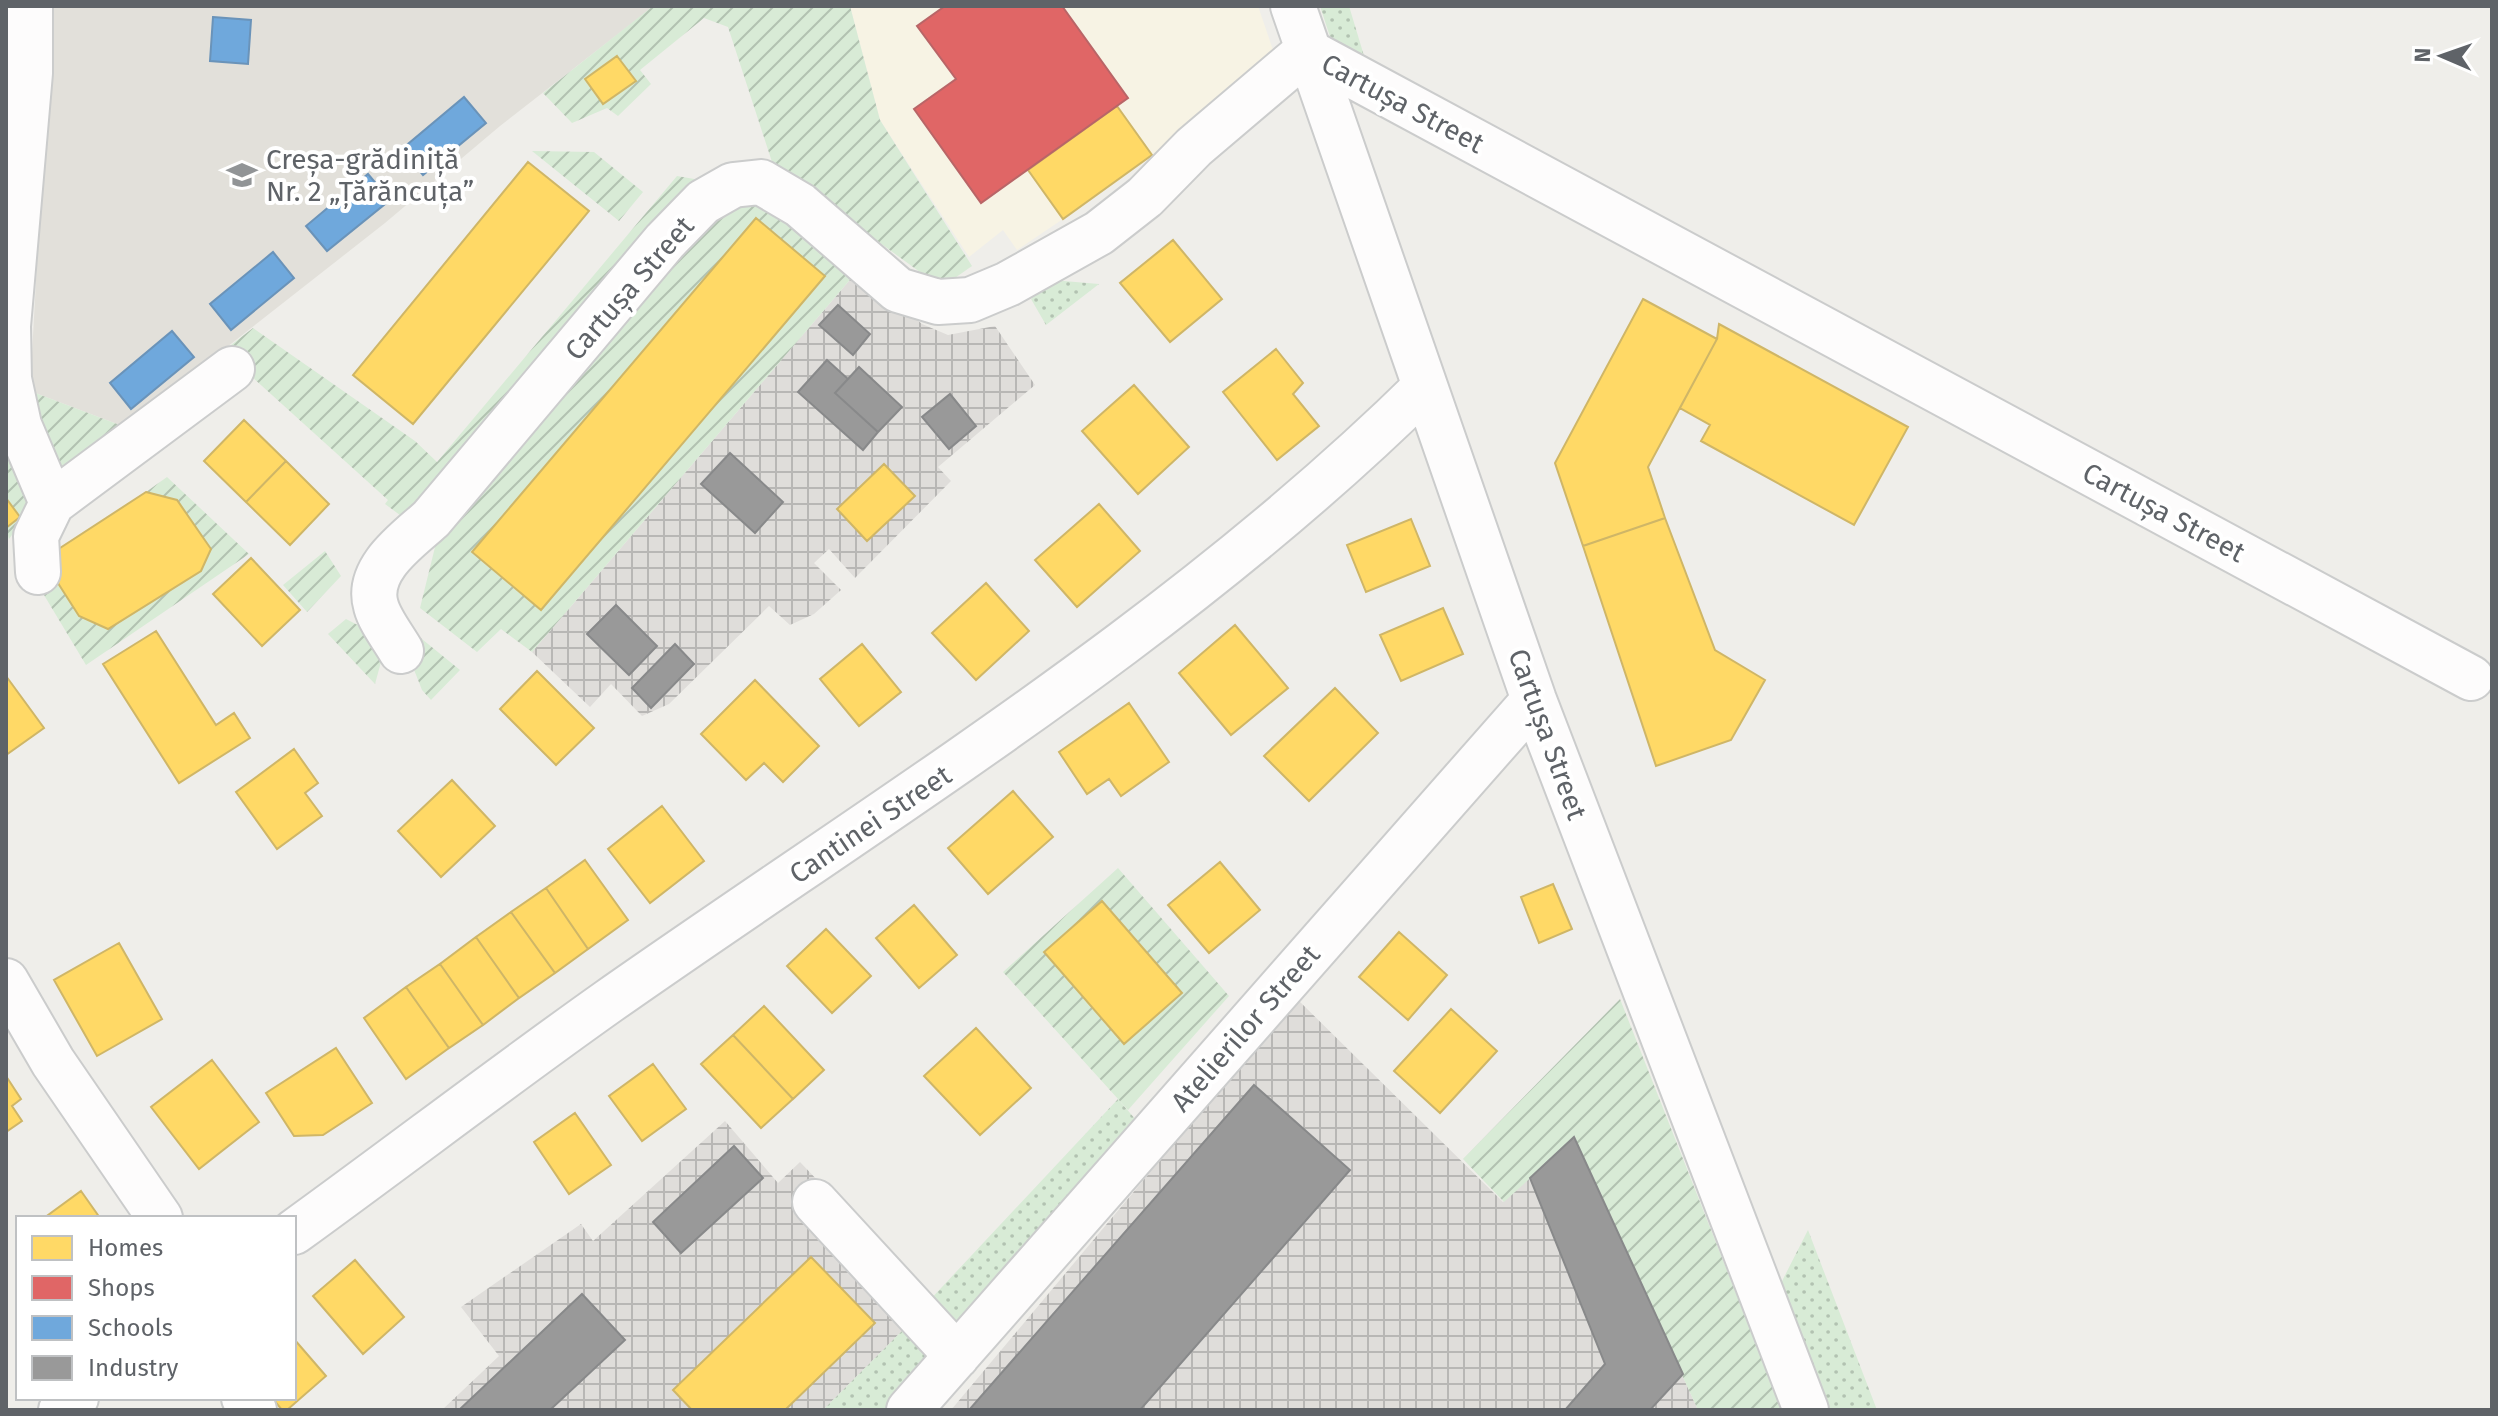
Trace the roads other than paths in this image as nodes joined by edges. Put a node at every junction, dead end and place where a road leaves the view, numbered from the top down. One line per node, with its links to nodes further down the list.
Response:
1 (30, 6): 6 (street)
2 (1293, 6): 3 (street, Cartușa Street)
3 (1307, 51): 5 (street, Cartușa Street); 8 (street, Cartușa Street); 9 (street, Cartușa Street)
4 (232, 369): 6 (street)
5 (1425, 387): 10 (street, Cartușa Street); 14 (street, Cantinei Street)
6 (52, 503): 7 (street)
7 (38, 572)
8 (401, 651)
9 (2471, 678)
10 (1534, 700): 15 (street, Atelierilor Street); 17 (street, Cartușa Street)
11 (6, 981): 13 (street)
12 (815, 1202): 15 (street)
13 (159, 1216)
14 (296, 1231)
15 (957, 1356): 16 (street, Atelierilor Street)
16 (909, 1410)
17 (1806, 1410)

